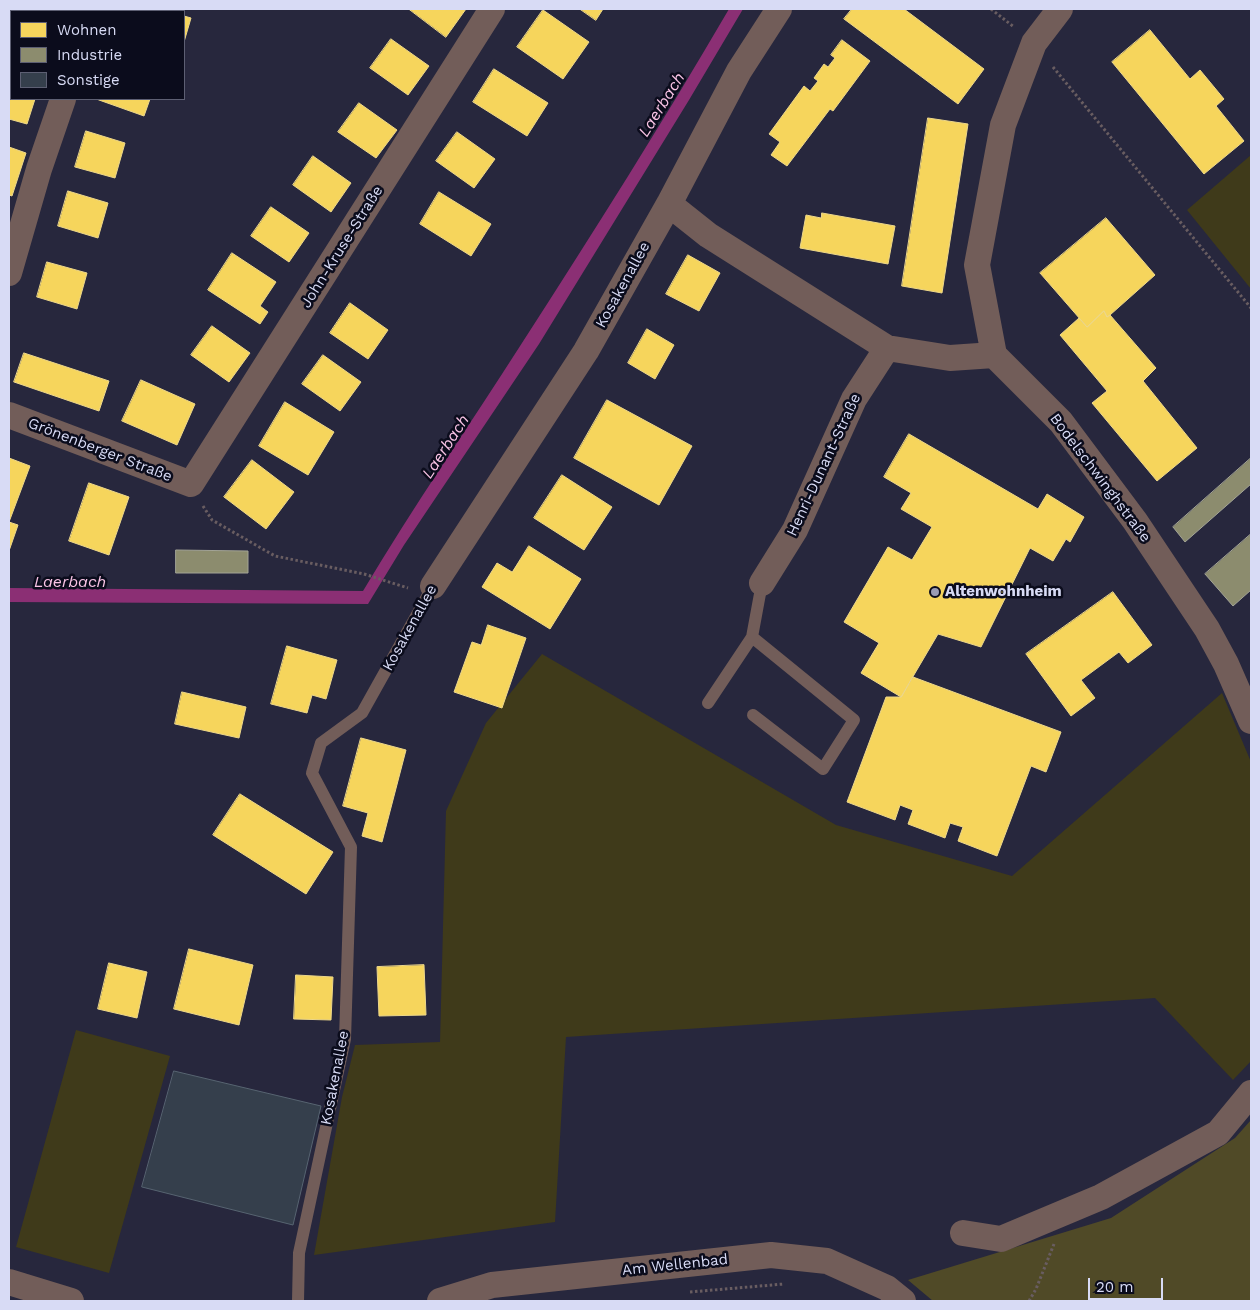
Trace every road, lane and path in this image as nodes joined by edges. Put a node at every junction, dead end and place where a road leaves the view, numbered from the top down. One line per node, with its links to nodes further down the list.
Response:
1 (492, 9): 12 (street, John-Kruse-Straße)
2 (779, 9): 6 (street, Kosakenallee)
3 (1060, 9): 4 (street)
4 (1034, 43): 8 (path); 10 (street)
5 (63, 100): 7 (street)
6 (669, 204): 9 (street); 14 (street, Kosakenallee)
7 (9, 273)
8 (1251, 308)
9 (887, 348): 10 (street); 13 (street, Henri-Dunant-Straße)
10 (994, 355): 19 (street, Bodelschwinghstraße)
11 (9, 415): 12 (street, Grönenberger Straße)
12 (191, 484): 15 (path)
13 (762, 583): 16 (lane)
14 (433, 586): 27 (lane, Kosakenallee)
15 (407, 588)
16 (752, 637): 17 (lane); 18 (lane)
17 (708, 702)
18 (753, 715)
19 (1251, 721)
20 (1251, 1093): 21 (street)
21 (1068, 1211): 22 (street); 30 (path)
22 (963, 1233)
23 (9, 1282): 26 (street)
24 (793, 1283): 25 (path)
25 (685, 1292)
26 (71, 1301)
27 (298, 1301)
28 (440, 1301): 29 (street, Am Wellenbad)
29 (903, 1301)
30 (1029, 1301)

